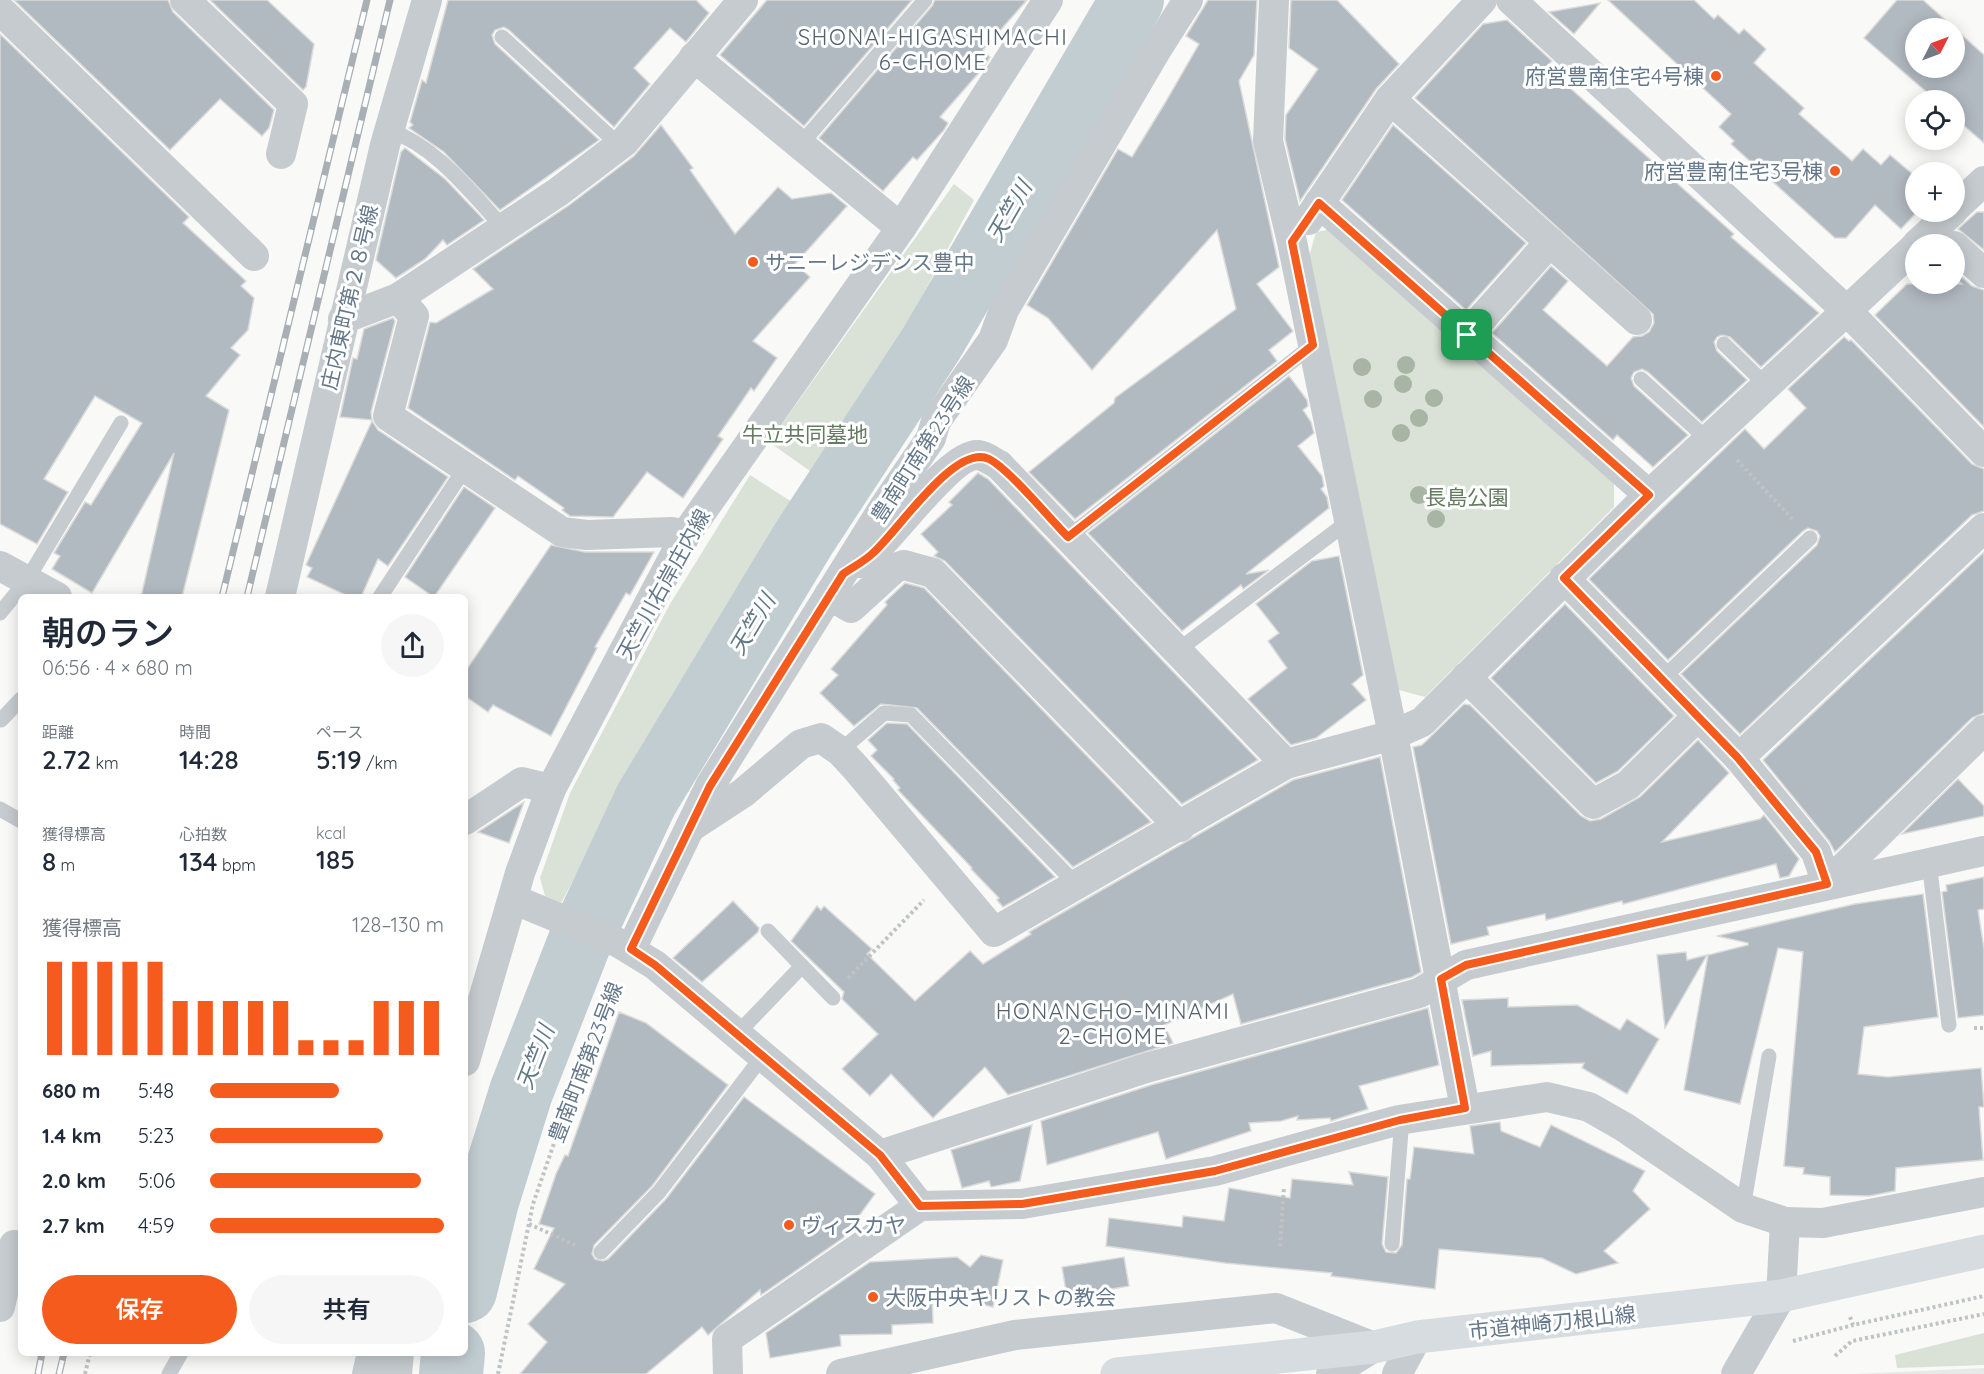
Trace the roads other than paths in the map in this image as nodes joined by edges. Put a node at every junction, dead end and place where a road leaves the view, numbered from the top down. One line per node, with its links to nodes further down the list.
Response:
1 (185, 0): 17 (street)
2 (427, 0): 14 (street, 庄内東町第２８号線)
3 (743, 0): 12 (street)
4 (925, 0): 15 (lane)
5 (1048, 0): 21 (street, 天竺川右岸庄内線)
6 (1188, 0): 49 (street, 豊南町南第23号線)
7 (1274, 0): 23 (street)
8 (1482, 0): 13 (street)
9 (1511, 0): 28 (street)
10 (0, 10): 25 (street)
11 (502, 37): 16 (lane)
12 (694, 57): 15 (street); 16 (street)
13 (1390, 99): 19 (street); 24 (street)
14 (389, 130): 20 (lane); 29 (street, 庄内東町第２８号線)
15 (801, 144): 21 (street)
16 (619, 146): 20 (street)
17 (281, 154)
18 (1984, 181): 22 (street)
19 (1319, 203): 23 (street); 31 (street)
20 (504, 228): 27 (street)
21 (901, 228): 43 (street, 天竺川右岸庄内線)
22 (1940, 233): 26 (street); 28 (street)
23 (1292, 242): 33 (street)
24 (1550, 242): 30 (street); 31 (street)
25 (254, 256)
26 (1984, 273)
27 (399, 298): 29 (street); 39 (street)
28 (1847, 311): 35 (street); 38 (street)
29 (343, 319): 51 (street, 庄内東町第２８号線)
30 (1637, 320)
31 (1467, 335): 40 (street)
32 (1724, 344): 35 (lane)
33 (1313, 345): 41 (street); 44 (lane)
34 (1641, 380): 37 (lane)
35 (1766, 385): 37 (street)
36 (121, 423): 48 (lane)
37 (1711, 437): 40 (street)
38 (1984, 452)
39 (465, 468): 43 (street); 52 (lane)
40 (1649, 495): 47 (street)
41 (1349, 521): 54 (lane); 61 (street)
42 (1984, 528): 63 (street)
43 (686, 534): 65 (street, 天竺川右岸庄内線)
44 (1068, 537): 49 (street); 54 (street)
45 (1810, 538): 56 (lane)
46 (0, 566): 48 (street)
47 (1564, 578): 55 (street); 56 (street)
48 (27, 580): 50 (street); 53 (lane)
49 (836, 585): 69 (street, 豊南町南第23号線); 70 (street)
50 (52, 594)
51 (281, 594)
52 (382, 594)
53 (0, 613)
54 (1177, 651): 64 (street)
55 (1466, 677): 58 (street); 61 (street)
56 (1662, 679): 58 (street)
57 (18, 702): 59 (lane)
58 (1698, 716): 63 (street)
59 (1, 720)
60 (1984, 730): 73 (street)
61 (1393, 735): 64 (street); 79 (street)
62 (830, 739): 69 (street); 74 (lane); 74 (street)
63 (1738, 758): 73 (street)
64 (1286, 764): 70 (street)
65 (551, 789): 68 (street); 75 (street, 天竺川右岸庄内線)
66 (0, 809): 67 (lane)
67 (18, 818)
68 (468, 818)
69 (691, 827): 77 (street, 豊南町南第23号線)
70 (1180, 827): 74 (street)
71 (1984, 850): 72 (street)
72 (1929, 862): 73 (street); 82 (lane)
73 (1827, 884): 79 (street)
74 (1077, 885)
75 (513, 899): 77 (street); 81 (street, 天竺川右岸庄内線)
76 (768, 931): 78 (lane)
77 (625, 946): 83 (street)
78 (802, 966): 80 (lane); 83 (lane)
79 (1441, 979): 87 (street); 89 (street)
80 (832, 997)
81 (472, 1008): 84 (street, 天竺川右岸庄内線)
82 (1949, 1024)
83 (736, 1035): 86 (street)
84 (468, 1038)
85 (1769, 1056): 92 (lane)
86 (762, 1057): 89 (street); 97 (lane)
87 (1465, 1108): 88 (street); 92 (street)
88 (1402, 1119): 91 (street); 94 (lane)
89 (880, 1155): 91 (street)
90 (1984, 1192): 93 (street)
91 (920, 1206): 108 (street)
92 (1743, 1208): 93 (street)
93 (1785, 1222): 98 (street)
94 (1392, 1244)
95 (12, 1245): 99 (street)
96 (1984, 1251): 98 (street, 市道神崎刀根山線)
97 (601, 1252)
98 (1781, 1296): 100 (street, 市道神崎刀根山線); 113 (street)
99 (0, 1307)
100 (1417, 1337): 101 (street, 市道神崎刀根山線); 112 (street)
101 (1374, 1347): 109 (street); 110 (street, 市道神崎刀根山線); 111 (street)
102 (179, 1356): 105 (lane)
103 (371, 1356): 106 (street)
104 (399, 1356): 107 (street)
105 (170, 1374)
106 (367, 1374)
107 (398, 1374)
108 (728, 1374)
109 (841, 1374)
110 (1117, 1374)
111 (1331, 1374)
112 (1397, 1374)
113 (1736, 1374)

